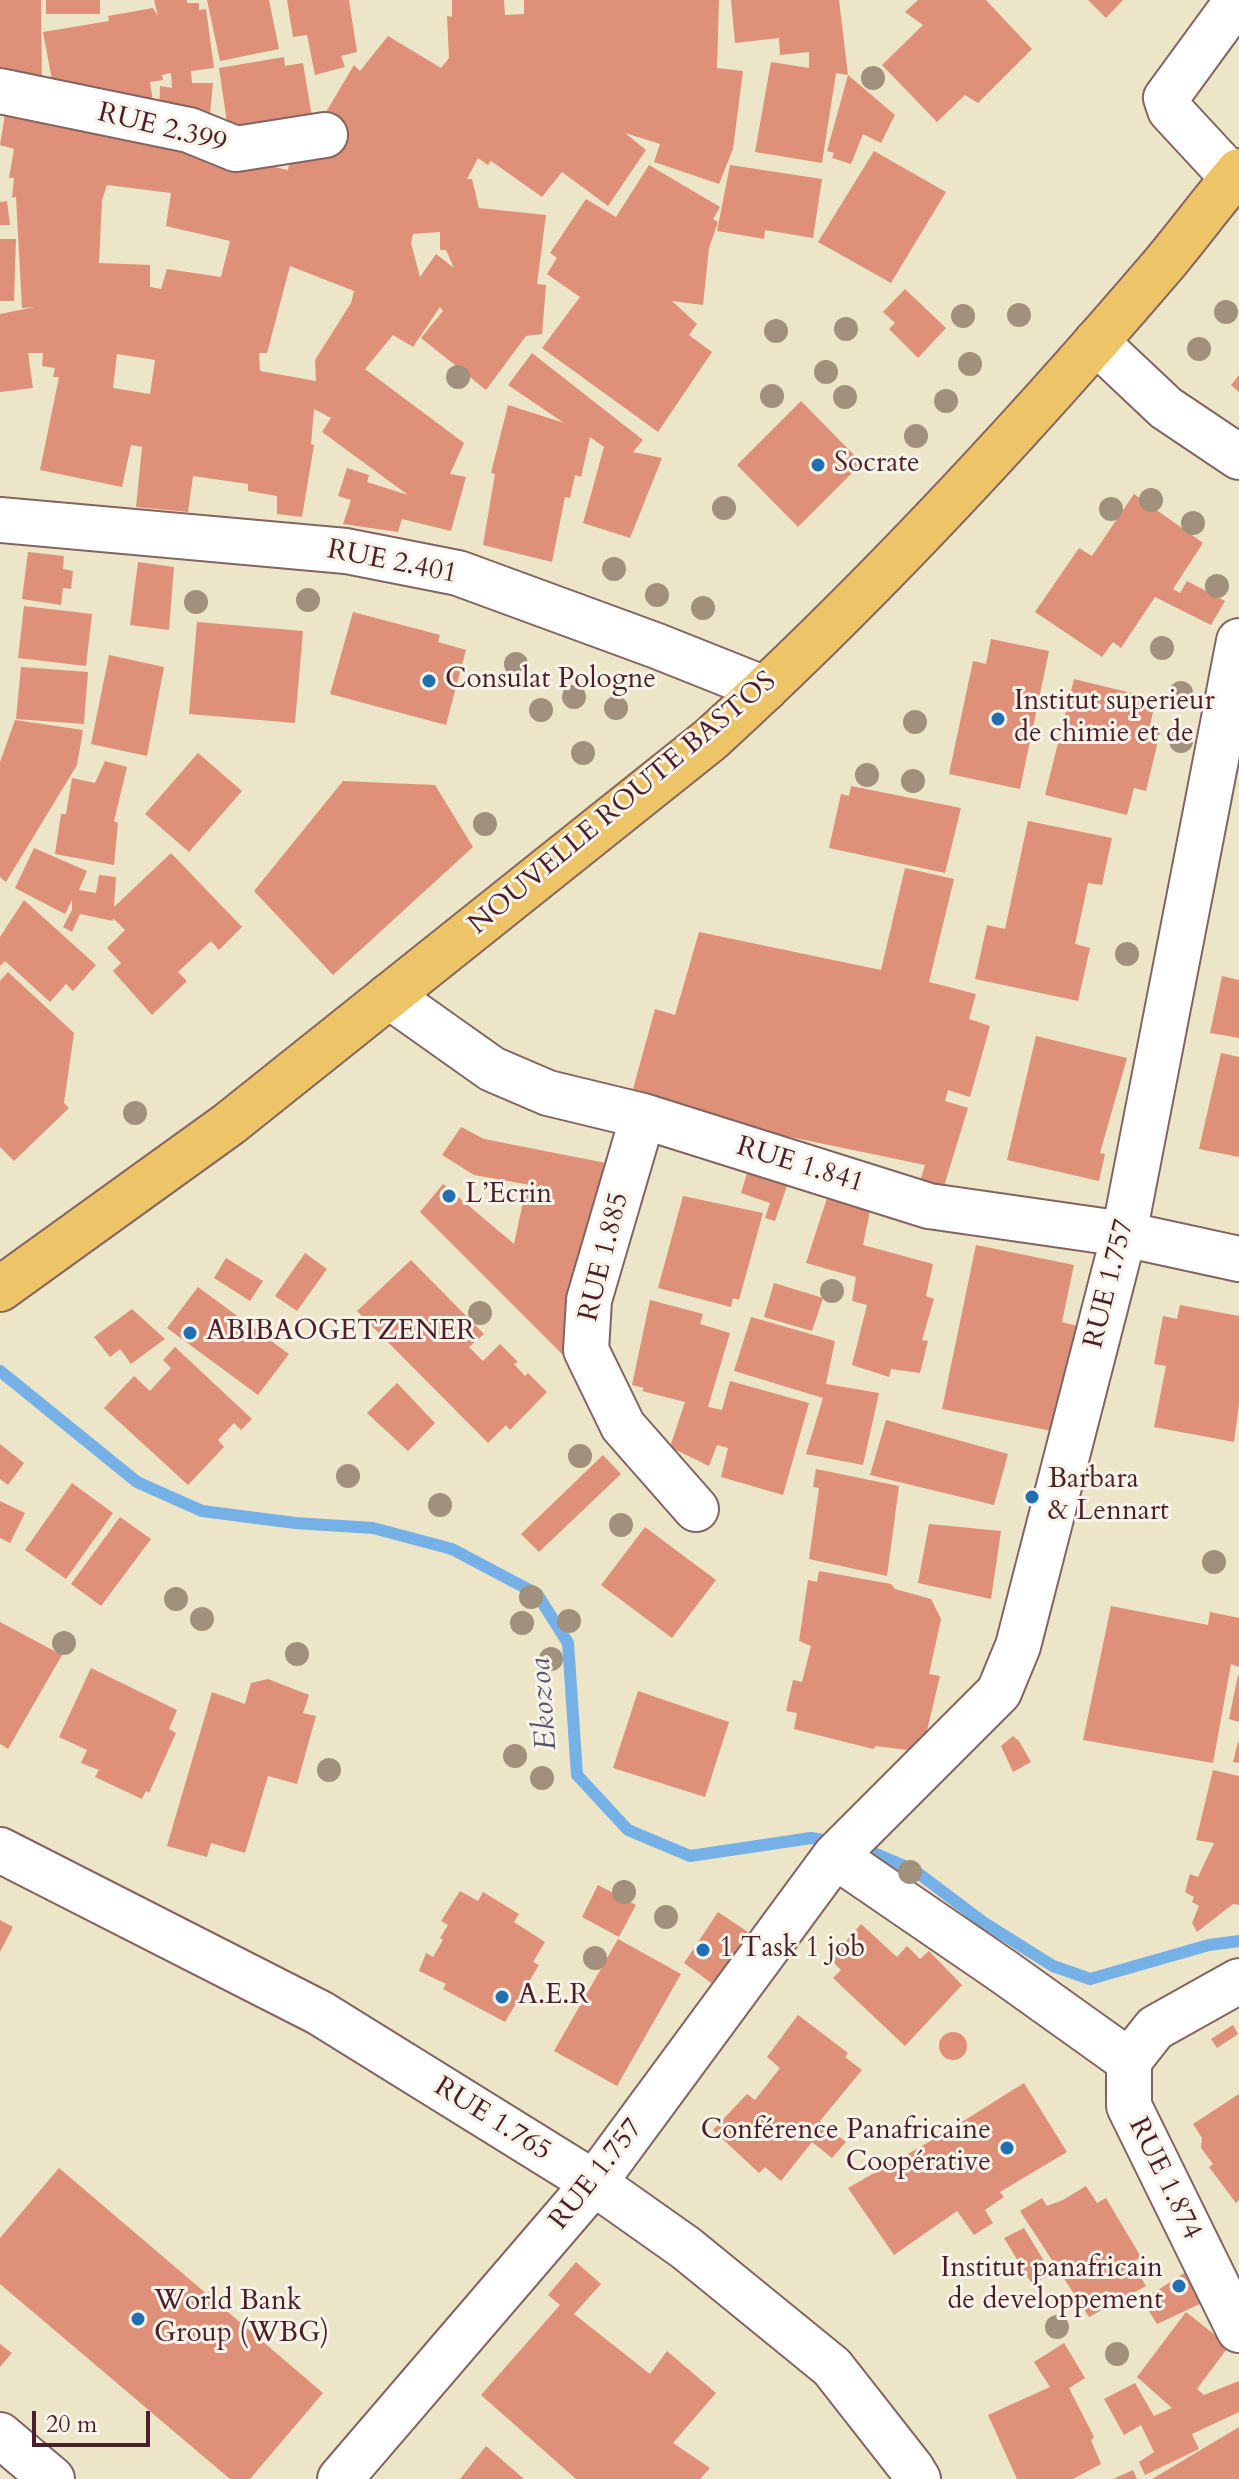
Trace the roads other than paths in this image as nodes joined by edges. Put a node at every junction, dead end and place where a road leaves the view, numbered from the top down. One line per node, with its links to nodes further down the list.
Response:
1 (1239, 6): 4 (street)
2 (0, 91): 3 (street, RUE 2.399)
3 (325, 135)
4 (1236, 174): 5 (main road, NOUVELLE ROUTE BASTOS)
5 (1096, 342): 6 (street); 9 (main road, NOUVELLE ROUTE BASTOS)
6 (1239, 457)
7 (0, 520): 9 (street, RUE 2.401)
8 (1239, 641): 12 (street, RUE 1.757)
9 (765, 689): 10 (main road, NOUVELLE ROUTE BASTOS)
10 (389, 996): 11 (street, RUE 1.841); 14 (main road, NOUVELLE ROUTE BASTOS)
11 (643, 1116): 12 (street, RUE 1.841); 15 (street, RUE 1.885)
12 (1124, 1234): 13 (street, RUE 1.841); 17 (street, RUE 1.757)
13 (1239, 1259)
14 (11, 1282)
15 (696, 1509)
16 (0, 1850): 20 (street, RUE 1.765)
17 (835, 1856): 19 (street); 20 (street, RUE 1.757)
18 (1239, 1981): 19 (street)
19 (1129, 2061): 21 (street, RUE 1.874)
20 (594, 2183): 24 (street, RUE 1.757); 25 (street, RUE 1.765)
21 (1239, 2330)
22 (0, 2435): 23 (street)
23 (52, 2479)
24 (340, 2479)
25 (918, 2479)

